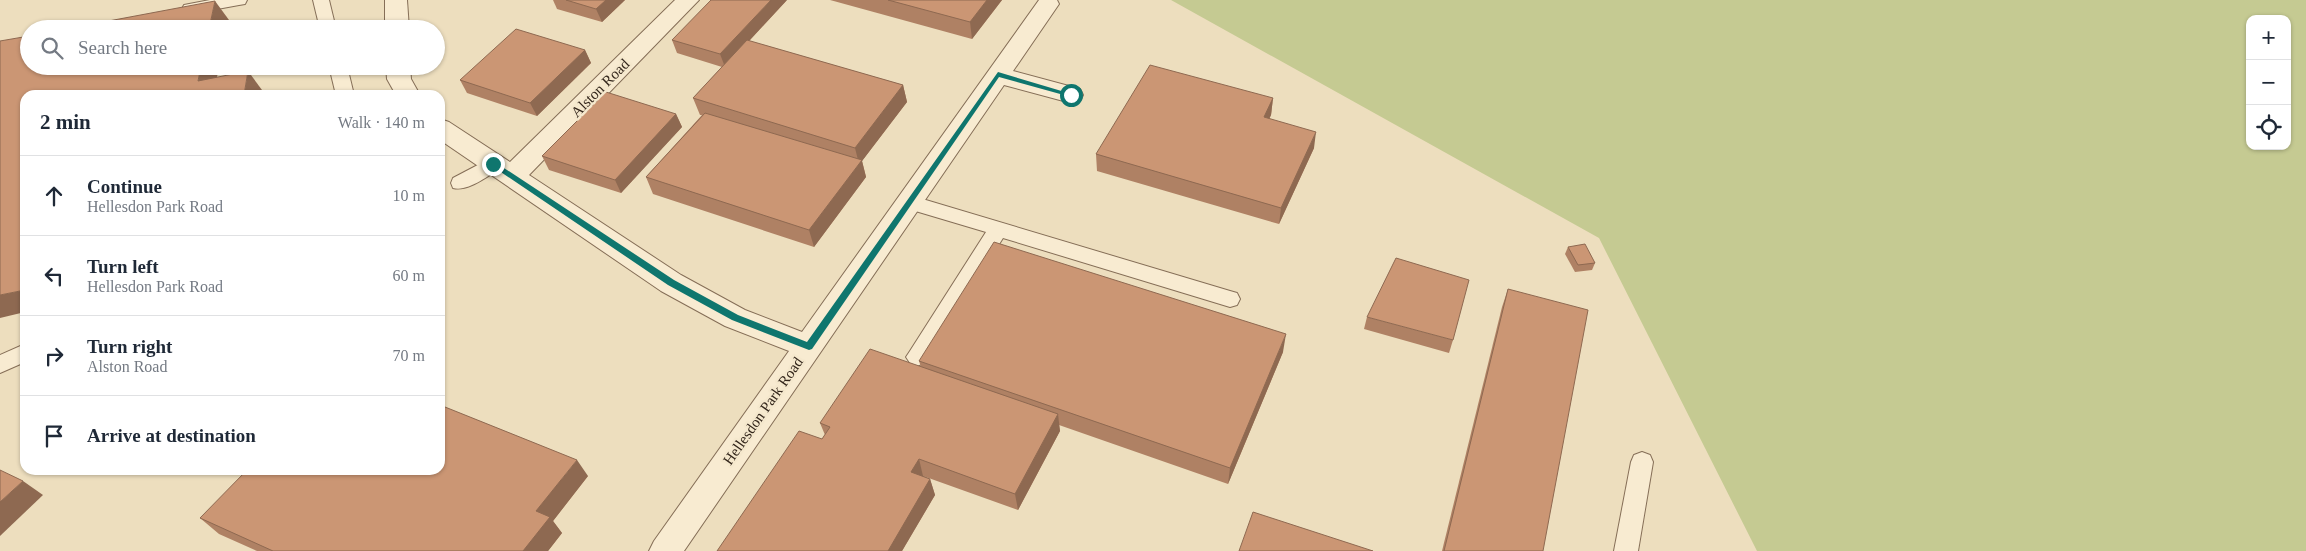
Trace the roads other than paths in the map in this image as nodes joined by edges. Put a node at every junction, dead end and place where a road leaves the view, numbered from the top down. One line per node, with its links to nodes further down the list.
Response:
1 (239, 0): 6 (lane)
2 (321, 0): 7 (lane)
3 (396, 0): 8 (street)
4 (688, 0): 16 (street, Alston Road)
5 (1048, 4): 9 (street, Hellesdon Park Road)
6 (173, 13)
7 (326, 20)
8 (397, 20)
9 (998, 74): 14 (street); 18 (street, Hellesdon Park Road)
10 (340, 75): 12 (lane)
11 (399, 75): 13 (street)
12 (344, 90)
13 (405, 90)
14 (1071, 95)
15 (445, 134): 16 (street)
16 (502, 170): 17 (lane); 21 (street)
17 (460, 183)
18 (909, 202): 19 (lane); 21 (street, Hellesdon Park Road)
19 (998, 229): 20 (lane); 23 (lane)
20 (1230, 299)
21 (809, 347): 26 (street, Hellesdon Park Road)
22 (20, 355): 24 (lane)
23 (917, 357)
24 (0, 364)
25 (1642, 462): 27 (lane)
26 (665, 551)
27 (1626, 551)

